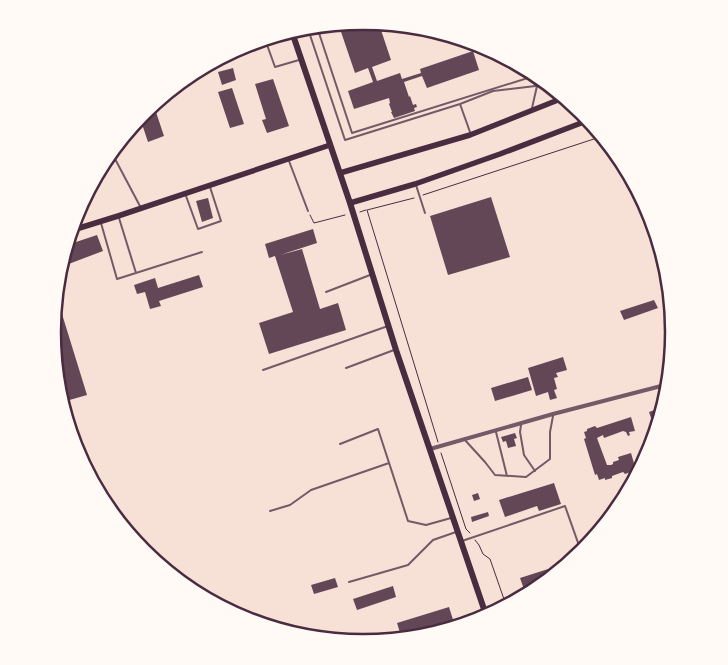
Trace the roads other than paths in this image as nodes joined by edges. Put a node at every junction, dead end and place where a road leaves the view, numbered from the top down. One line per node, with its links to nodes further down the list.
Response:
1 (319, 34): 6 (lane)
2 (310, 35): 9 (lane)
3 (294, 38): 5 (main road)
4 (267, 46): 5 (lane)
5 (301, 60): 13 (main road)
6 (527, 78)
7 (537, 86): 9 (lane); 10 (lane)
8 (557, 100): 10 (main road)
9 (460, 104): 12 (lane)
10 (532, 111): 12 (main road)
11 (582, 123): 17 (main road)
12 (470, 135): 16 (main road)
13 (330, 145): 14 (main road); 16 (main road)
14 (288, 159): 18 (main road); 22 (lane)
15 (115, 160): 21 (lane)
16 (340, 173): 20 (main road)
17 (415, 184): 20 (main road); 23 (lane)
18 (209, 185): 19 (main road); 19 (lane)
19 (185, 193): 21 (main road)
20 (350, 203): 29 (main road)
21 (142, 208): 24 (main road)
22 (308, 211)
23 (425, 213)
24 (118, 216): 25 (main road); 28 (lane)
25 (100, 221): 26 (main road); 28 (lane)
26 (81, 227)
27 (202, 252): 28 (lane)
28 (136, 273)
29 (372, 275): 30 (lane); 31 (main road)
30 (326, 292)
31 (388, 326): 32 (main road); 34 (lane)
32 (396, 350): 33 (lane); 41 (main road)
33 (346, 368)
34 (263, 370)
35 (662, 386): 36 (street)
36 (553, 414): 37 (street); 43 (lane)
37 (521, 423): 38 (street); 43 (lane)
38 (495, 430): 39 (street); 44 (lane)
39 (464, 439): 41 (street); 44 (lane)
40 (340, 444): 42 (lane)
41 (430, 448): 46 (main road)
42 (389, 463): 45 (lane); 46 (lane)
43 (535, 471): 44 (lane)
44 (507, 476)
45 (270, 511)
46 (453, 517): 47 (main road)
47 (458, 531): 48 (main road); 50 (lane)
48 (461, 542): 49 (lane); 51 (main road)
49 (579, 545)
50 (349, 582)
51 (484, 610)

